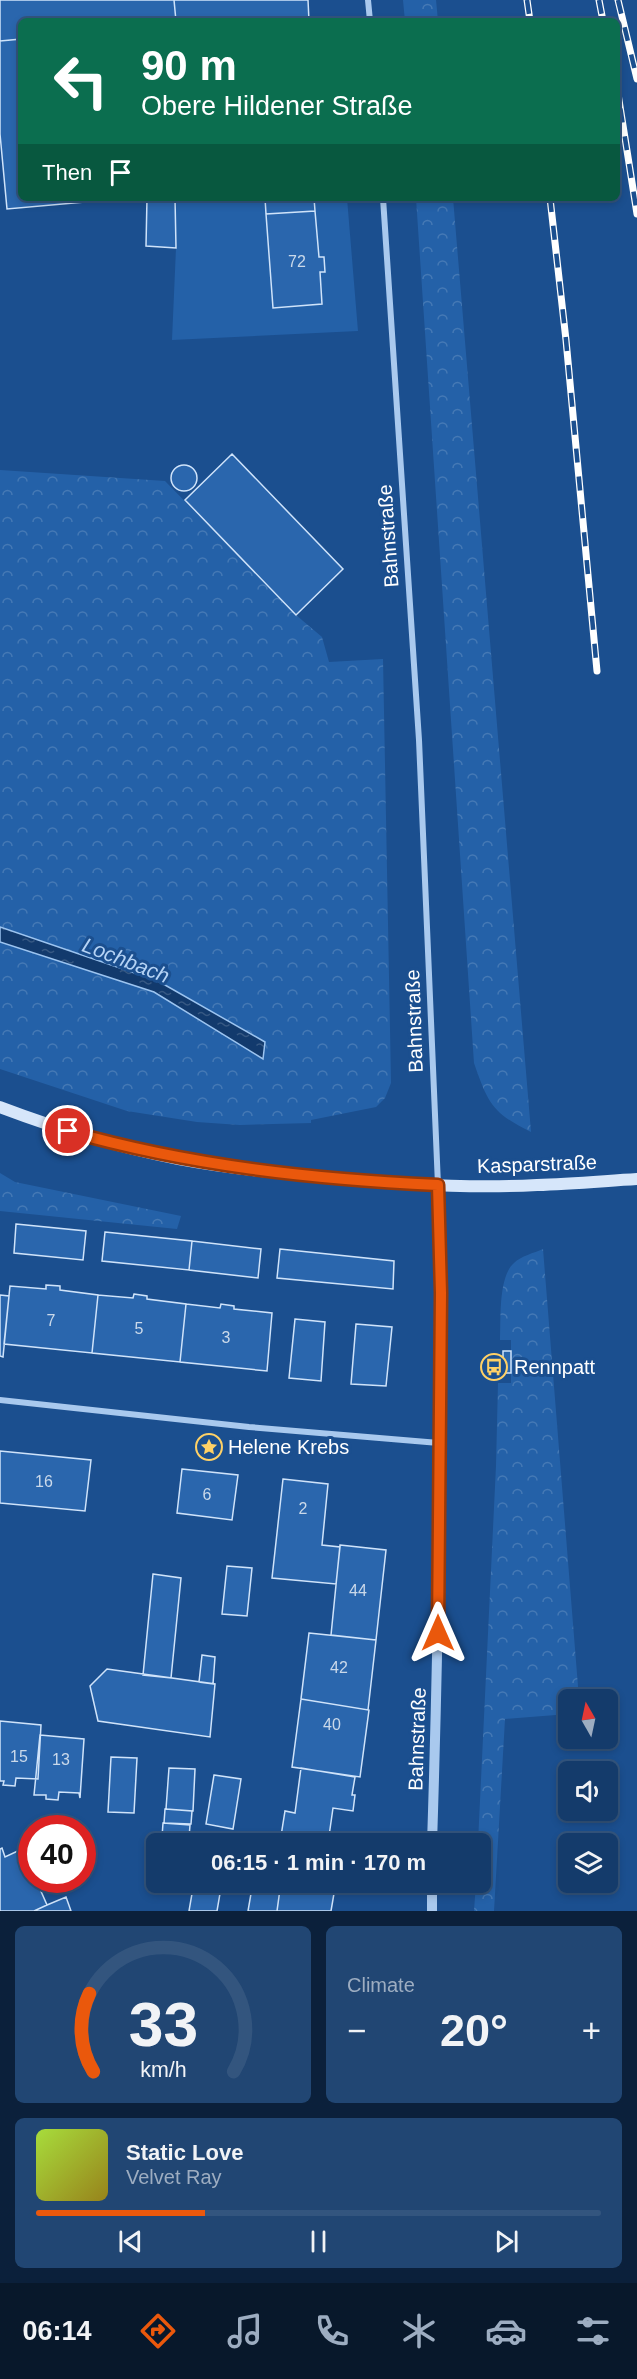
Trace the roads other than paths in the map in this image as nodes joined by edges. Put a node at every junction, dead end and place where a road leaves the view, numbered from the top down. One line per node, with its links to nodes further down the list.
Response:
1 (368, 0): 2 (street)
2 (370, 18)
3 (383, 201): 6 (street, Bahnstraße)
4 (0, 1107): 6 (main road, Kasparstraße)
5 (637, 1179): 6 (main road, Kasparstraße)
6 (438, 1185): 8 (street, Bahnstraße)
7 (0, 1400): 8 (street)
8 (439, 1443): 9 (street, Bahnstraße)
9 (432, 1833)
10 (432, 1893): 11 (street)
11 (432, 1911)

